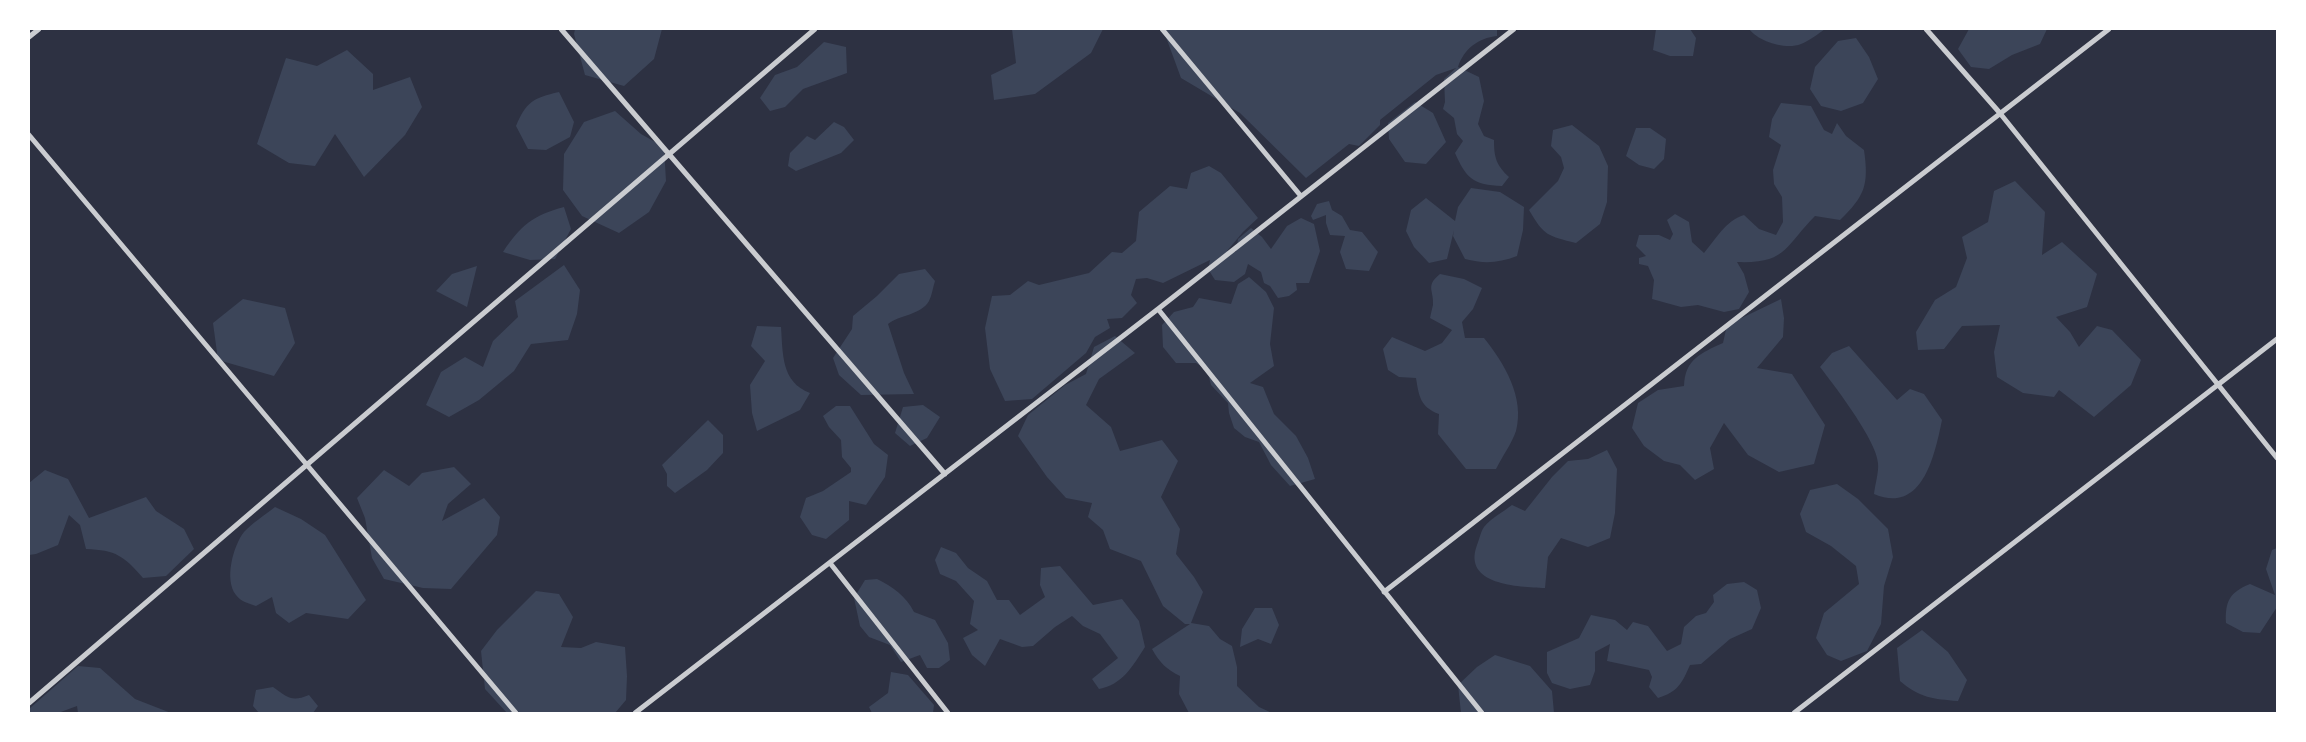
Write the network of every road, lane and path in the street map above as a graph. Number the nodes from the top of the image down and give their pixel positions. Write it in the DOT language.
graph roads {
  1 [pos="39,29"];
  2 [pos="561,29"];
  3 [pos="815,29"];
  4 [pos="1162,29"];
  5 [pos="1514,29"];
  6 [pos="1926,29"];
  7 [pos="2108,29"];
  8 [pos="29,37"];
  9 [pos="1999,112"];
  10 [pos="29,135"];
  11 [pos="670,154"];
  12 [pos="1300,195"];
  13 [pos="1158,309"];
  14 [pos="2277,339"];
  15 [pos="2219,384"];
  16 [pos="2277,458"];
  17 [pos="306,465"];
  18 [pos="945,474"];
  19 [pos="830,563"];
  20 [pos="1384,592"];
  21 [pos="29,703"];
  22 [pos="516,713"];
  23 [pos="635,713"];
  24 [pos="948,713"];
  25 [pos="1482,713"];
  26 [pos="1794,713"];
  1 -- 8 [label="street"];
  2 -- 11 [label="street"];
  3 -- 11 [label="street"];
  4 -- 12 [label="street"];
  5 -- 12 [label="street"];
  6 -- 9 [label="street"];
  7 -- 9 [label="street"];
  9 -- 15 [label="street"];
  9 -- 20 [label="street"];
  10 -- 17 [label="street"];
  11 -- 17 [label="street"];
  11 -- 18 [label="street"];
  12 -- 13 [label="street"];
  13 -- 18 [label="street"];
  13 -- 20 [label="street"];
  14 -- 15 [label="street"];
  15 -- 16 [label="street"];
  15 -- 26 [label="street"];
  17 -- 21 [label="street"];
  17 -- 22 [label="street"];
  18 -- 19 [label="street"];
  19 -- 23 [label="street"];
  19 -- 24 [label="street"];
  20 -- 25 [label="street"];
}
